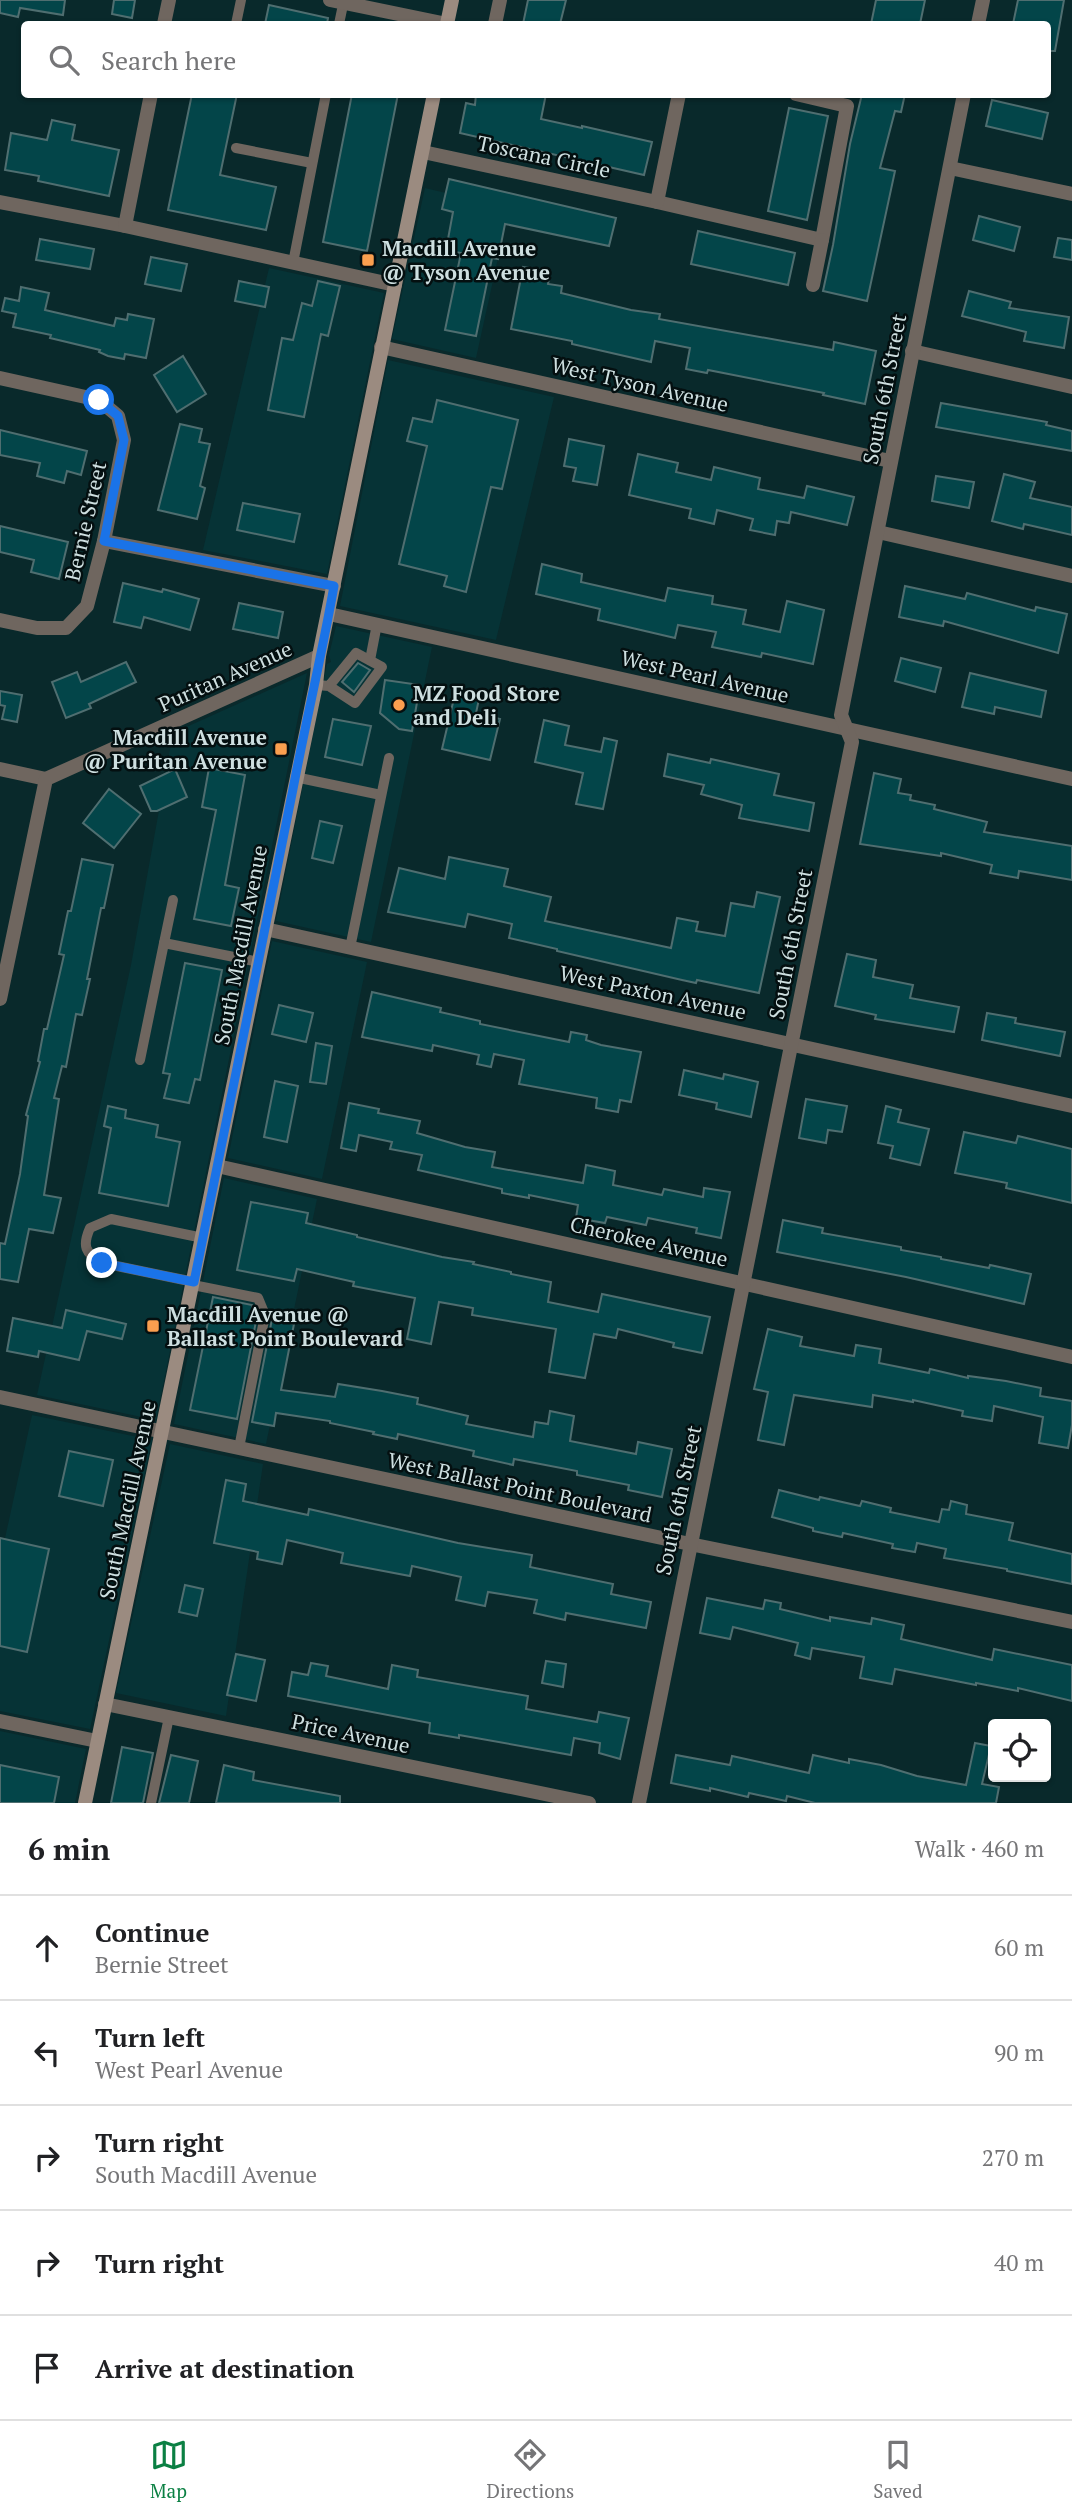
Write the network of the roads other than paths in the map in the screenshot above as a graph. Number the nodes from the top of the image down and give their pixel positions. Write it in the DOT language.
graph roads {
  1 [pos="169,0"];
  2 [pos="241,0"];
  3 [pos="452,0"];
  4 [pos="500,0"];
  5 [pos="983,0"];
  6 [pos="339,1"];
  7 [pos="165,21"];
  8 [pos="237,21"];
  9 [pos="339,21"];
  10 [pos="433,21"];
  11 [pos="448,21"];
  12 [pos="496,21"];
  13 [pos="979,21"];
  14 [pos="150,98"];
  15 [pos="325,98"];
  16 [pos="433,98"];
  17 [pos="678,98"];
  18 [pos="963,98"];
  19 [pos="848,100"];
  20 [pos="236,148"];
  21 [pos="423,152"];
  22 [pos="312,163"];
  23 [pos="950,168"];
  24 [pos="1072,194"];
  25 [pos="0,202"];
  26 [pos="657,202"];
  27 [pos="125,226"];
  28 [pos="822,240"];
  29 [pos="293,263"];
  30 [pos="395,285"];
  31 [pos="813,285"];
  32 [pos="381,347"];
  33 [pos="912,351"];
  34 [pos="0,378"];
  35 [pos="1072,387"];
  36 [pos="890,461"];
  37 [pos="878,532"];
  38 [pos="104,541"];
  39 [pos="1072,576"];
  40 [pos="334,586"];
  41 [pos="329,614"];
  42 [pos="0,620"];
  43 [pos="377,625"];
  44 [pos="319,656"];
  45 [pos="370,660"];
  46 [pos="323,686"];
  47 [pos="847,729"];
  48 [pos="389,758"];
  49 [pos="0,769"];
  50 [pos="295,777"];
  51 [pos="46,779"];
  52 [pos="1072,779"];
  53 [pos="382,795"];
  54 [pos="173,900"];
  55 [pos="265,929"];
  56 [pos="164,943"];
  57 [pos="350,947"];
  58 [pos="259,962"];
  59 [pos="0,999"];
  60 [pos="792,1044"];
  61 [pos="140,1060"];
  62 [pos="1072,1107"];
  63 [pos="217,1166"];
  64 [pos="203,1238"];
  65 [pos="193,1283"];
  66 [pos="745,1284"];
  67 [pos="1072,1357"];
  68 [pos="0,1398"];
  69 [pos="163,1432"];
  70 [pos="239,1448"];
  71 [pos="690,1544"];
  72 [pos="1072,1622"];
  73 [pos="105,1704"];
  74 [pos="170,1717"];
  75 [pos="0,1721"];
  76 [pos="97,1741"];
  77 [pos="85,1803"];
  78 [pos="151,1803"];
  79 [pos="589,1803"];
  80 [pos="639,1803"];
  1 -- 7 [label="street"];
  2 -- 8 [label="lane"];
  3 -- 11 [label="street"];
  4 -- 12 [label="street"];
  5 -- 13 [label="street"];
  6 -- 9 [label="lane"];
  6 -- 10 [label="street"];
  14 -- 27 [label="street"];
  15 -- 22 [label="lane"];
  16 -- 21 [label="street, South Macdill Avenue"];
  17 -- 26 [label="street"];
  18 -- 23 [label="street, South 6th Street"];
  19 -- 28 [label="street"];
  20 -- 22 [label="lane"];
  21 -- 26 [label="street, Toscana Circle"];
  21 -- 30 [label="street, South Macdill Avenue"];
  22 -- 29 [label="lane"];
  23 -- 24 [label="street"];
  23 -- 33 [label="street, South 6th Street"];
  25 -- 27 [label="street"];
  26 -- 28 [label="street, Toscana Circle"];
  27 -- 29 [label="street"];
  28 -- 31 [label="street"];
  29 -- 30 [label="street"];
  30 -- 32 [label="street, South Macdill Avenue"];
  32 -- 36 [label="street, West Tyson Avenue"];
  32 -- 40 [label="street, South Macdill Avenue"];
  33 -- 35 [label="street"];
  33 -- 36 [label="street, South 6th Street"];
  34 -- 38 [label="street, Bernie Street"];
  36 -- 37 [label="street, South 6th Street"];
  37 -- 39 [label="street"];
  37 -- 47 [label="street, South 6th Street"];
  38 -- 40 [label="street"];
  38 -- 42 [label="street, Bernie Street"];
  40 -- 41 [label="street, South Macdill Avenue"];
  41 -- 43 [label="street, West Pearl Avenue"];
  41 -- 44 [label="street, South Macdill Avenue"];
  43 -- 45 [label="lane"];
  43 -- 47 [label="street, West Pearl Avenue"];
  44 -- 46 [label="street, South Macdill Avenue"];
  44 -- 51 [label="street, Puritan Avenue"];
  45 -- 46 [label="lane"];
  45 -- 46 [label="lane"];
  46 -- 50 [label="street, South Macdill Avenue"];
  47 -- 52 [label="street, West Pearl Avenue"];
  47 -- 60 [label="street, South 6th Street"];
  48 -- 53 [label="lane"];
  49 -- 51 [label="street"];
  50 -- 53 [label="lane"];
  50 -- 55 [label="street, South Macdill Avenue"];
  51 -- 59 [label="street"];
  53 -- 57 [label="lane"];
  54 -- 56 [label="lane"];
  55 -- 57 [label="street, West Paxton Avenue"];
  55 -- 58 [label="street, South Macdill Avenue"];
  56 -- 58 [label="lane"];
  56 -- 61 [label="lane"];
  57 -- 60 [label="street, West Paxton Avenue"];
  58 -- 63 [label="street, South Macdill Avenue"];
  60 -- 62 [label="street, West Paxton Avenue"];
  60 -- 66 [label="street, South 6th Street"];
  63 -- 64 [label="street, South Macdill Avenue"];
  63 -- 66 [label="street, Cherokee Avenue"];
  64 -- 65 [label="street, South Macdill Avenue"];
  64 -- 65 [label="lane"];
  65 -- 69 [label="street, South Macdill Avenue"];
  65 -- 70 [label="lane"];
  66 -- 67 [label="street, Cherokee Avenue"];
  66 -- 71 [label="street, South 6th Street"];
  68 -- 69 [label="street, West Ballast Point Boulevard"];
  69 -- 70 [label="street, West Ballast Point Boulevard"];
  69 -- 73 [label="street, South Macdill Avenue"];
  70 -- 71 [label="street, West Ballast Point Boulevard"];
  71 -- 72 [label="street, West Ballast Point Boulevard"];
  71 -- 80 [label="street, South 6th Street"];
  73 -- 74 [label="street, Price Avenue"];
  73 -- 76 [label="street, South Macdill Avenue"];
  74 -- 78 [label="lane"];
  74 -- 79 [label="street, Price Avenue"];
  75 -- 76 [label="street"];
  76 -- 77 [label="street, South Macdill Avenue"];
}
